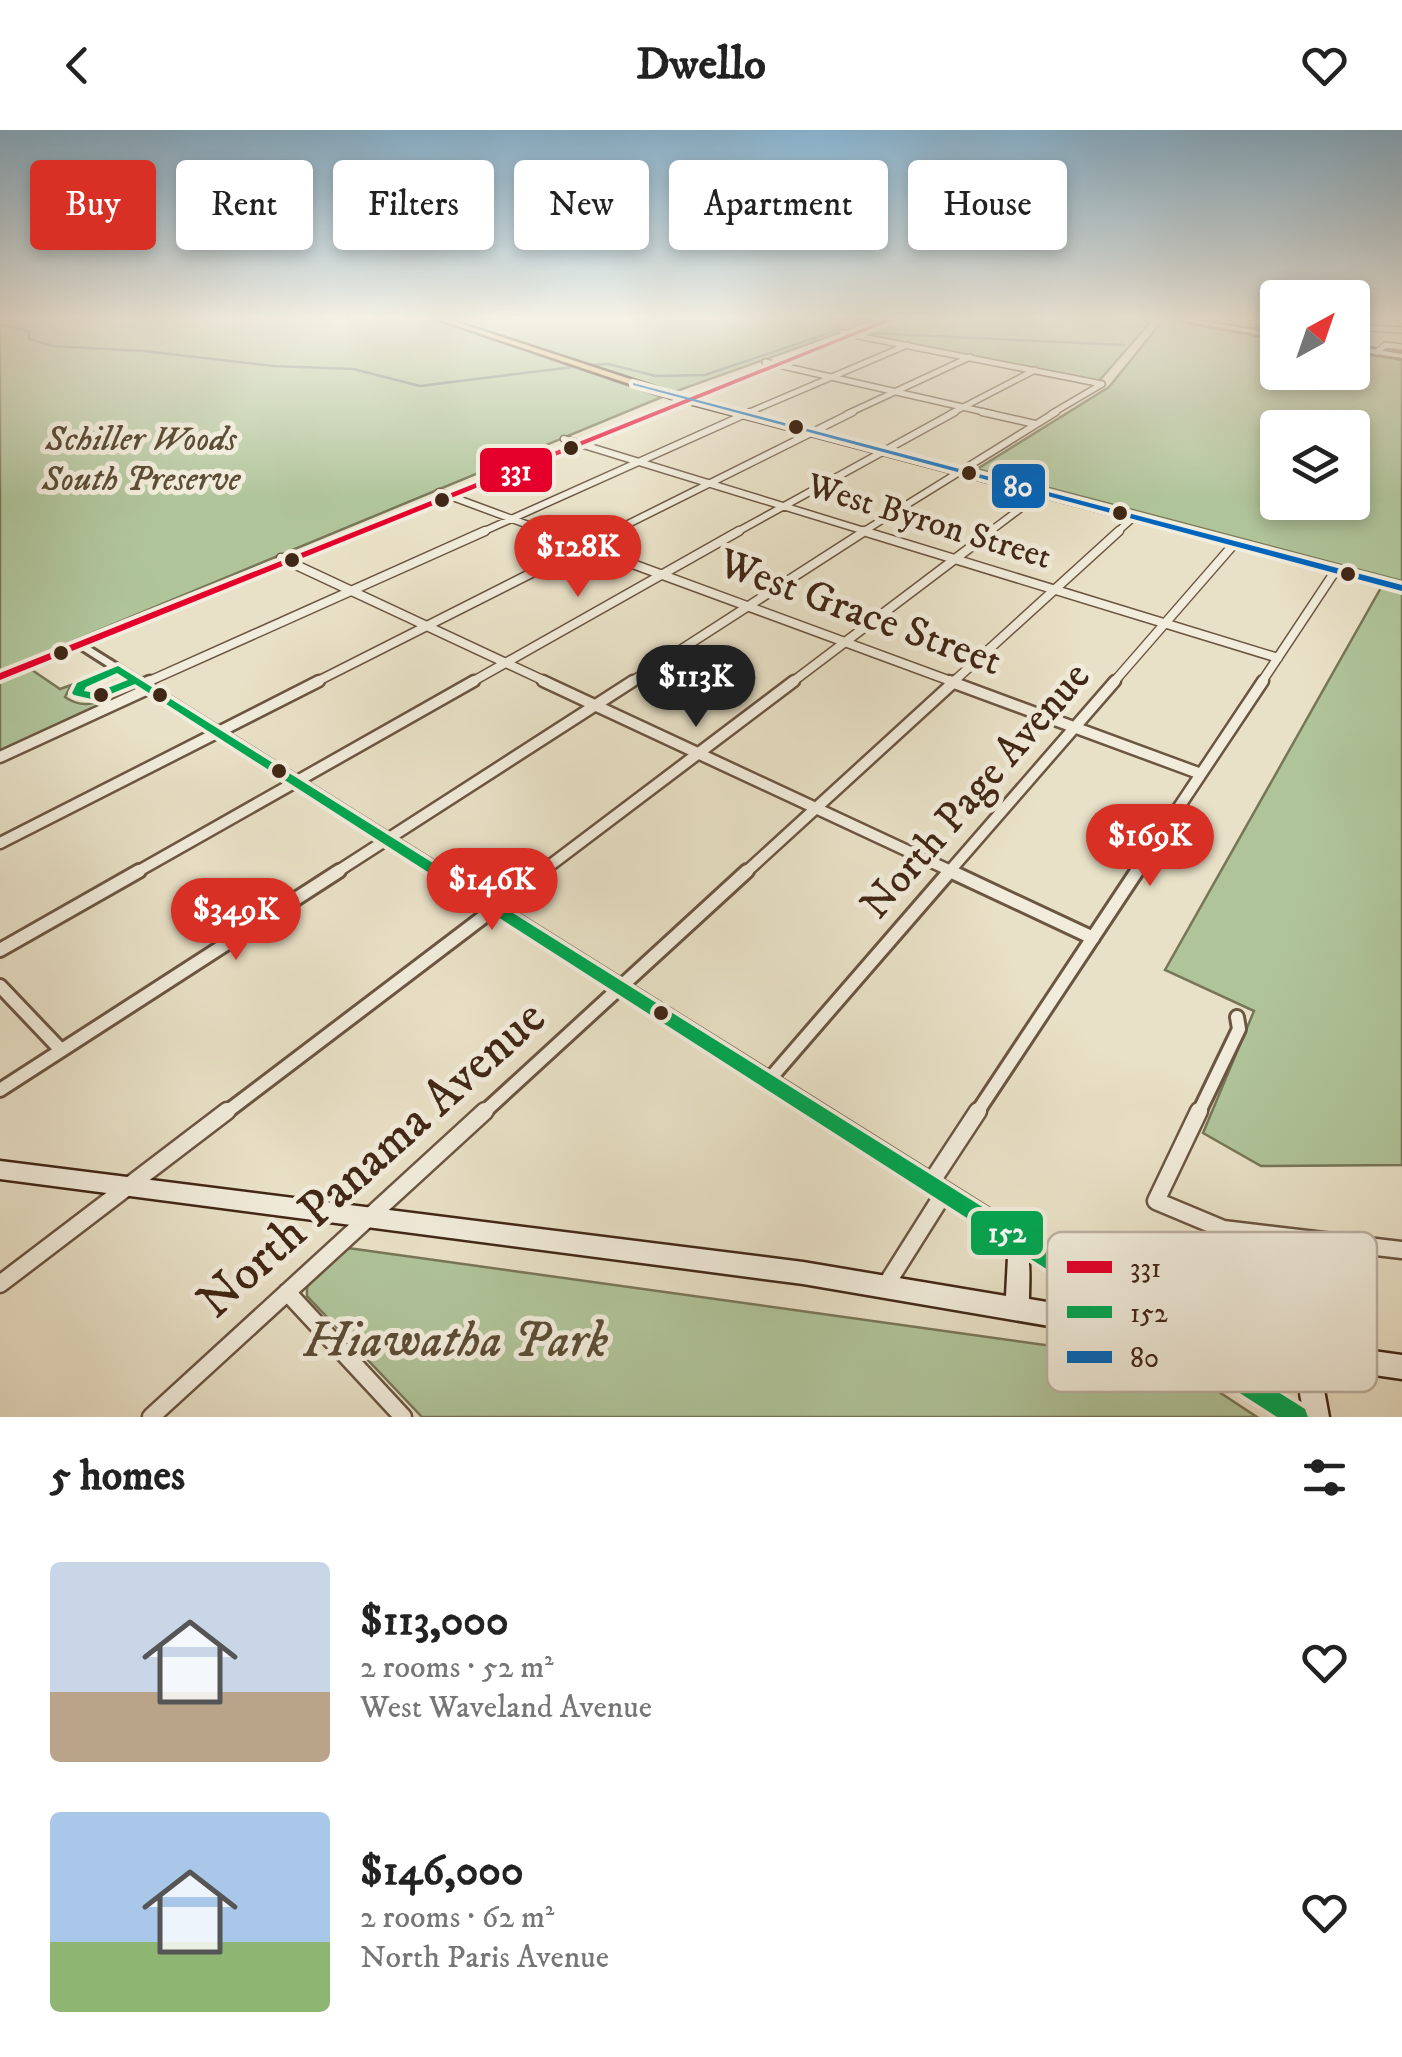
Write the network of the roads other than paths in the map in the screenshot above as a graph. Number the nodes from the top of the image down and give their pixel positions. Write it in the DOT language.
graph roads {
  1 [pos="622,379"];
  2 [pos="725,379"];
  3 [pos="733,379"];
  4 [pos="827,379"];
  5 [pos="841,379"];
  6 [pos="923,379"];
  7 [pos="1017,379"];
  8 [pos="1078,379"];
  9 [pos="895,392"];
  10 [pos="680,398"];
  11 [pos="963,407"];
  12 [pos="742,415"];
  13 [pos="1036,424"];
  14 [pos="809,432"];
  15 [pos="564,438"];
  16 [pos="577,443"];
  17 [pos="879,451"];
  18 [pos="639,462"];
  19 [pos="957,471"];
  20 [pos="708,483"];
  21 [pos="1042,493"];
  22 [pos="445,494"];
  23 [pos="782,506"];
  24 [pos="1134,518"];
  25 [pos="512,519"];
  26 [pos="865,531"];
  27 [pos="1234,544"];
  28 [pos="583,545"];
  29 [pos="955,558"];
  30 [pos="285,560"];
  31 [pos="1336,570"];
  32 [pos="662,574"];
  33 [pos="1402,588"];
  34 [pos="1055,589"];
  35 [pos="351,591"];
  36 [pos="749,606"];
  37 [pos="1165,623"];
  38 [pos="424,625"];
  39 [pos="845,642"];
  40 [pos="80,644"];
  41 [pos="1278,658"];
  42 [pos="505,663"];
  43 [pos="0,676"];
  44 [pos="954,682"];
  45 [pos="146,686"];
  46 [pos="596,705"];
  47 [pos="1075,727"];
  48 [pos="217,731"];
  49 [pos="698,754"];
  50 [pos="0,757"];
  51 [pos="1201,774"];
  52 [pos="296,782"];
  53 [pos="816,808"];
  54 [pos="388,840"];
  55 [pos="0,842"];
  56 [pos="950,871"];
  57 [pos="495,908"];
  58 [pos="1093,938"];
  59 [pos="0,950"];
  60 [pos="0,986"];
  61 [pos="620,988"];
  62 [pos="1237,1016"];
  63 [pos="61,1050"];
  64 [pos="768,1082"];
  65 [pos="0,1090"];
  66 [pos="0,1170"];
  67 [pos="128,1187"];
  68 [pos="938,1189"];
  69 [pos="369,1218"];
  70 [pos="1003,1230"];
  71 [pos="1240,1232"];
  72 [pos="1377,1247"];
  73 [pos="1402,1250"];
  74 [pos="1047,1257"];
  75 [pos="0,1284"];
  76 [pos="886,1285"];
  77 [pos="287,1292"];
  78 [pos="1017,1308"];
  79 [pos="1047,1313"];
  80 [pos="1377,1364"];
  81 [pos="1402,1367"];
  82 [pos="1259,1392"];
  83 [pos="1312,1392"];
  84 [pos="151,1417"];
  85 [pos="403,1417"];
  86 [pos="1297,1417"];
  87 [pos="1316,1417"];
  1 -- 10 [label="main road"];
  2 -- 10 [label="main road"];
  3 -- 10 [label="main road"];
  4 -- 12 [label="street"];
  5 -- 9 [label="street"];
  6 -- 9 [label="street"];
  7 -- 11 [label="street"];
  8 -- 13 [label="street"];
  9 -- 11 [label="street"];
  9 -- 14 [label="street"];
  10 -- 12 [label="main road"];
  10 -- 15 [label="main road"];
  10 -- 16 [label="main road"];
  11 -- 13 [label="street"];
  11 -- 17 [label="street"];
  12 -- 14 [label="main road"];
  12 -- 18 [label="street"];
  13 -- 19 [label="street"];
  14 -- 17 [label="main road"];
  14 -- 20 [label="street"];
  15 -- 16 [label="street, West Byron Street"];
  15 -- 22 [label="main road"];
  16 -- 18 [label="street, West Byron Street"];
  16 -- 22 [label="main road"];
  17 -- 19 [label="main road"];
  17 -- 23 [label="street"];
  18 -- 20 [label="street, West Byron Street"];
  18 -- 25 [label="street"];
  19 -- 21 [label="main road"];
  19 -- 26 [label="street"];
  20 -- 23 [label="street, West Byron Street"];
  20 -- 28 [label="street"];
  21 -- 24 [label="main road"];
  21 -- 29 [label="street"];
  22 -- 25 [label="street, West Grace Street"];
  22 -- 30 [label="main road"];
  23 -- 26 [label="street, West Byron Street"];
  23 -- 32 [label="street"];
  24 -- 27 [label="main road"];
  24 -- 34 [label="street, North Panama Avenue"];
  25 -- 28 [label="street, West Grace Street"];
  25 -- 35 [label="street"];
  26 -- 29 [label="street, West Byron Street"];
  26 -- 36 [label="street"];
  27 -- 31 [label="main road"];
  27 -- 37 [label="street, North Page Avenue"];
  28 -- 32 [label="street, West Grace Street"];
  28 -- 38 [label="street"];
  29 -- 34 [label="street, West Byron Street"];
  29 -- 39 [label="street"];
  30 -- 35 [label="street"];
  30 -- 40 [label="main road"];
  31 -- 33 [label="main road"];
  31 -- 41 [label="street"];
  32 -- 36 [label="street, West Grace Street"];
  32 -- 42 [label="street"];
  34 -- 37 [label="street, West Byron Street"];
  34 -- 44 [label="street, North Panama Avenue"];
  35 -- 38 [label="street"];
  35 -- 45 [label="street"];
  36 -- 39 [label="street, West Grace Street"];
  36 -- 46 [label="street"];
  37 -- 41 [label="street, West Byron Street"];
  37 -- 47 [label="street, North Page Avenue"];
  38 -- 42 [label="street"];
  38 -- 48 [label="street"];
  39 -- 44 [label="street, West Grace Street"];
  39 -- 49 [label="street"];
  40 -- 43 [label="main road"];
  40 -- 45 [label="street"];
  41 -- 51 [label="street"];
  42 -- 46 [label="street"];
  42 -- 52 [label="street"];
  44 -- 47 [label="street, West Grace Street"];
  44 -- 53 [label="street, North Panama Avenue"];
  45 -- 48 [label="street"];
  45 -- 50 [label="street"];
  46 -- 49 [label="street"];
  46 -- 54 [label="street"];
  47 -- 51 [label="street, West Grace Street"];
  47 -- 56 [label="street, North Page Avenue"];
  48 -- 52 [label="street"];
  48 -- 55 [label="street"];
  49 -- 53 [label="street"];
  49 -- 57 [label="street"];
  51 -- 58 [label="street"];
  52 -- 54 [label="street"];
  52 -- 59 [label="street"];
  53 -- 56 [label="street"];
  53 -- 61 [label="street, North Panama Avenue"];
  54 -- 57 [label="street"];
  54 -- 63 [label="street"];
  56 -- 58 [label="street"];
  56 -- 64 [label="street, North Page Avenue"];
  57 -- 61 [label="street"];
  57 -- 67 [label="street"];
  58 -- 68 [label="street"];
  60 -- 63 [label="street"];
  61 -- 64 [label="street"];
  61 -- 69 [label="street, North Panama Avenue"];
  62 -- 71 [label="street"];
  63 -- 65 [label="street"];
  64 -- 68 [label="street"];
  66 -- 67 [label="main road"];
  67 -- 69 [label="main road"];
  67 -- 75 [label="street"];
  68 -- 70 [label="street"];
  68 -- 76 [label="street"];
  69 -- 76 [label="main road"];
  69 -- 77 [label="street, North Panama Avenue"];
  70 -- 74 [label="street"];
  70 -- 78 [label="main road"];
  72 -- 73 [label="street"];
  76 -- 78 [label="main road"];
  77 -- 84 [label="street, North Panama Avenue"];
  77 -- 85 [label="street"];
  78 -- 79 [label="main road"];
  80 -- 81 [label="main road"];
  82 -- 86 [label="street"];
  83 -- 87 [label="main road"];
}
